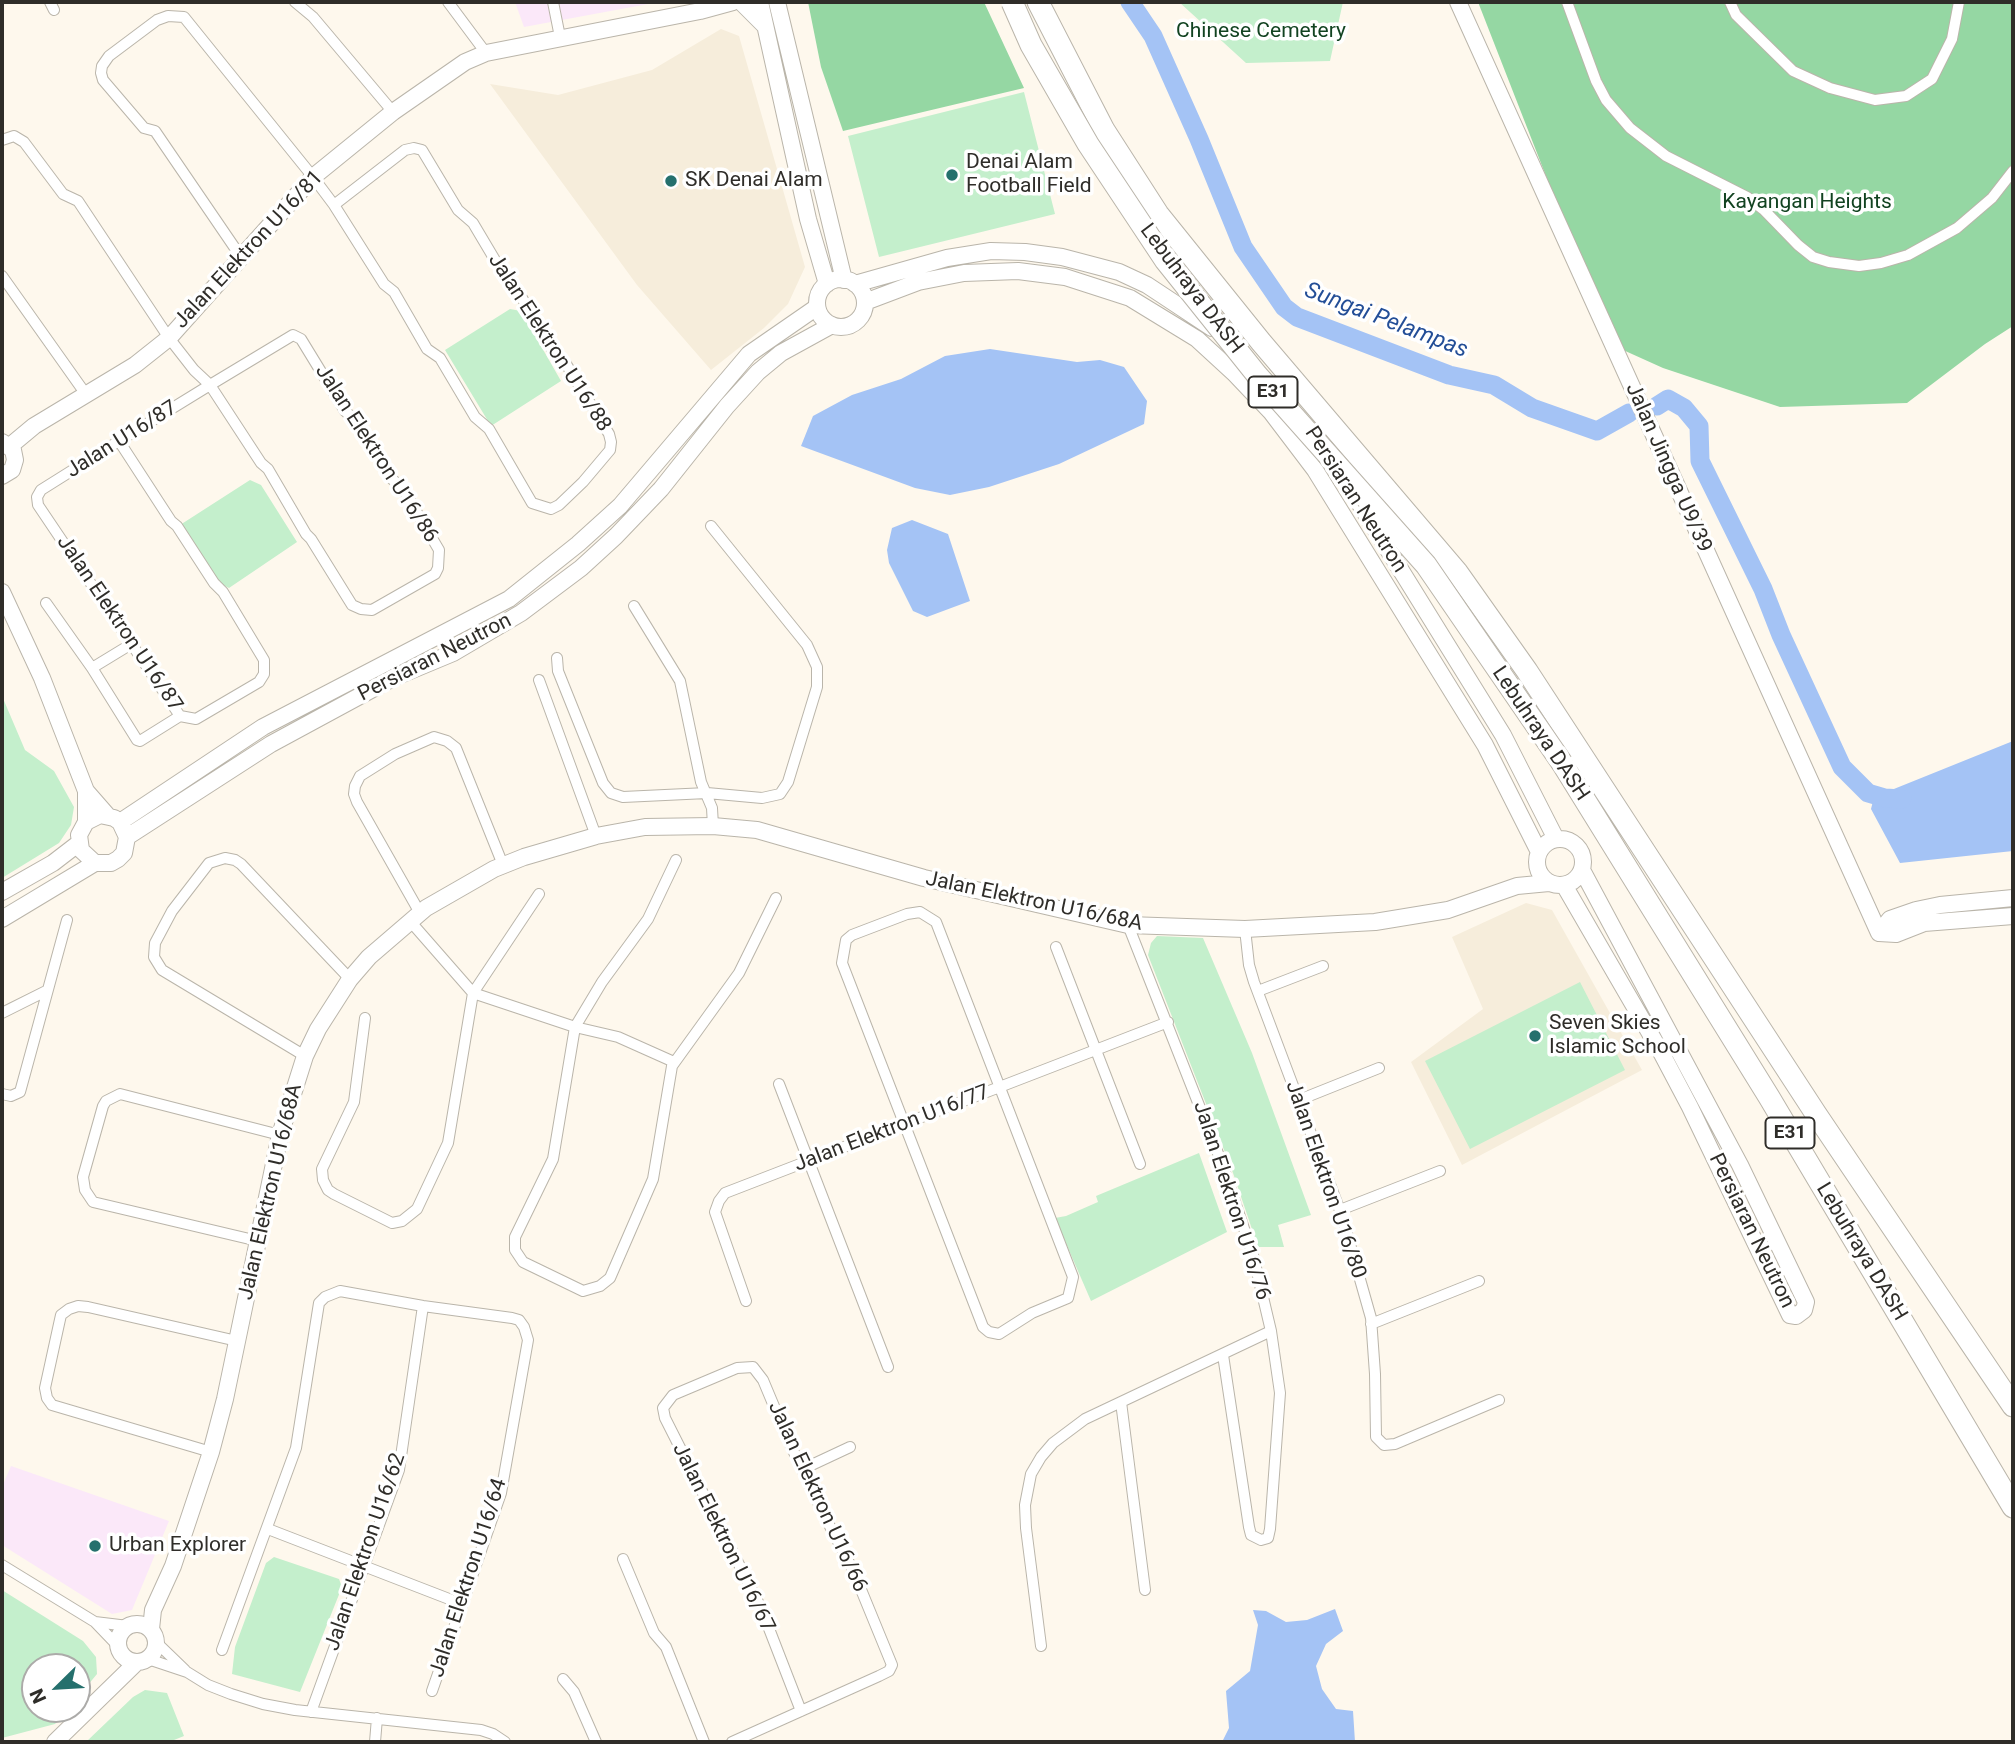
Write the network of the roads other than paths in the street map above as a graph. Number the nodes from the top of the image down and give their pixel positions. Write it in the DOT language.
graph roads {
  1 [pos="295,2"];
  2 [pos="448,2"];
  3 [pos="733,2"];
  4 [pos="741,2"];
  5 [pos="760,2"];
  6 [pos="776,2"];
  7 [pos="1012,2"];
  8 [pos="1038,2"];
  9 [pos="1458,2"];
  10 [pos="1567,2"];
  11 [pos="1730,2"];
  12 [pos="1947,2"];
  13 [pos="556,5"];
  14 [pos="1958,5"];
  15 [pos="765,26"];
  16 [pos="559,37"];
  17 [pos="486,52"];
  18 [pos="393,112"];
  19 [pos="2,140"];
  20 [pos="2013,171"];
  21 [pos="313,177"];
  22 [pos="334,205"];
  23 [pos="241,257"];
  24 [pos="2,276"];
  25 [pos="850,282"];
  26 [pos="827,284"];
  27 [pos="865,302"];
  28 [pos="817,307"];
  29 [pos="832,326"];
  30 [pos="169,338"];
  31 [pos="210,385"];
  32 [pos="85,393"];
  33 [pos="119,440"];
  34 [pos="6,444"];
  35 [pos="2,477"];
  36 [pos="37,497"];
  37 [pos="711,526"];
  38 [pos="2,592"];
  39 [pos="46,603"];
  40 [pos="634,606"];
  41 [pos="132,643"];
  42 [pos="557,658"];
  43 [pos="92,668"];
  44 [pos="539,680"];
  45 [pos="180,716"];
  46 [pos="86,790"];
  47 [pos="707,793"];
  48 [pos="114,819"];
  49 [pos="86,822"];
  50 [pos="713,826"];
  51 [pos="596,836"];
  52 [pos="127,837"];
  53 [pos="1556,839"];
  54 [pos="79,844"];
  55 [pos="1538,857"];
  56 [pos="676,860"];
  57 [pos="95,863"];
  58 [pos="503,865"];
  59 [pos="1582,870"];
  60 [pos="1557,884"];
  61 [pos="1517,886"];
  62 [pos="2,892"];
  63 [pos="539,894"];
  64 [pos="776,898"];
  65 [pos="2013,898"];
  66 [pos="2013,916"];
  67 [pos="415,917"];
  68 [pos="2,919"];
  69 [pos="67,920"];
  70 [pos="1128,925"];
  71 [pos="1245,929"];
  72 [pos="1879,933"];
  73 [pos="1056,947"];
  74 [pos="1323,966"];
  75 [pos="350,979"];
  76 [pos="46,991"];
  77 [pos="1258,991"];
  78 [pos="473,993"];
  79 [pos="2,1013"];
  80 [pos="365,1018"];
  81 [pos="1168,1022"];
  82 [pos="575,1027"];
  83 [pos="1096,1050"];
  84 [pos="305,1056"];
  85 [pos="674,1062"];
  86 [pos="1379,1068"];
  87 [pos="779,1084"];
  88 [pos="1000,1087"];
  89 [pos="2,1094"];
  90 [pos="1299,1100"];
  91 [pos="904,1124"];
  92 [pos="280,1135"];
  93 [pos="808,1161"];
  94 [pos="1140,1164"];
  95 [pos="1440,1171"];
  96 [pos="1340,1210"];
  97 [pos="258,1241"];
  98 [pos="1479,1281"];
  99 [pos="746,1301"];
  100 [pos="423,1306"];
  101 [pos="1371,1324"];
  102 [pos="1271,1331"];
  103 [pos="237,1341"];
  104 [pos="1223,1355"];
  105 [pos="888,1367"];
  106 [pos="701,1384"];
  107 [pos="1499,1400"];
  108 [pos="1121,1402"];
  109 [pos="2013,1406"];
  110 [pos="850,1447"];
  111 [pos="211,1452"];
  112 [pos="803,1469"];
  113 [pos="2013,1507"];
  114 [pos="268,1529"];
  115 [pos="623,1559"];
  116 [pos="2,1565"];
  117 [pos="364,1566"];
  118 [pos="1145,1590"];
  119 [pos="462,1604"];
  120 [pos="152,1610"];
  121 [pos="95,1622"];
  122 [pos="130,1625"];
  123 [pos="154,1635"];
  124 [pos="1041,1646"];
  125 [pos="119,1649"];
  126 [pos="222,1650"];
  127 [pos="142,1661"];
  128 [pos="187,1672"];
  129 [pos="563,1679"];
  130 [pos="108,1687"];
  131 [pos="432,1691"];
  132 [pos="312,1712"];
  133 [pos="801,1712"];
  134 [pos="377,1718"];
  135 [pos="55,1742"];
  136 [pos="375,1742"];
  137 [pos="505,1742"];
  138 [pos="596,1742"];
  139 [pos="704,1742"];
  140 [pos="733,1742"];
  1 -- 18 [label="street"];
  2 -- 17 [label="street"];
  3 -- 16 [label="street, Jalan Elektron U16/81"];
  4 -- 15 [label="street"];
  5 -- 15 [label="street"];
  6 -- 25 [label="street"];
  7 -- 113 [label="highway, Lebuhraya DASH / E31, bridge"];
  8 -- 109 [label="highway, Lebuhraya DASH / E31"];
  9 -- 72 [label="street, Jalan Jingga U9/39"];
  10 -- 20 [label="street"];
  11 -- 14 [label="street"];
  12 -- 14 [label="street"];
  13 -- 16 [label="street"];
  15 -- 26 [label="street"];
  16 -- 17 [label="street, Jalan Elektron U16/81"];
  17 -- 18 [label="street, Jalan Elektron U16/81"];
  18 -- 21 [label="street, Jalan Elektron U16/81"];
  19 -- 30 [label="street, Jalan Elektron U16/86"];
  21 -- 22 [label="street"];
  21 -- 23 [label="street, Jalan Elektron U16/81"];
  21 -- 23 [label="street"];
  22 -- 22 [label="street, Jalan Elektron U16/88"];
  23 -- 30 [label="street, Jalan Elektron U16/81"];
  24 -- 32 [label="street"];
  25 -- 26 [label="street"];
  25 -- 27 [label="street"];
  25 -- 53 [label="street, Persiaran Neutron"];
  26 -- 28 [label="street"];
  27 -- 29 [label="street"];
  27 -- 55 [label="street, Persiaran Neutron"];
  28 -- 29 [label="street"];
  28 -- 48 [label="street, Persiaran Neutron"];
  29 -- 52 [label="street, Persiaran Neutron"];
  30 -- 31 [label="street, Jalan Elektron U16/86"];
  30 -- 32 [label="street, Jalan Elektron U16/81"];
  31 -- 31 [label="street, Jalan Elektron U16/86"];
  31 -- 33 [label="street, Jalan U16/87"];
  32 -- 34 [label="street, Jalan Elektron U16/81"];
  33 -- 36 [label="street, Jalan U16/87"];
  33 -- 45 [label="street, Jalan Elektron U16/87"];
  34 -- 35 [label="street"];
  36 -- 41 [label="street, Jalan Elektron U16/87"];
  37 -- 47 [label="street"];
  38 -- 46 [label="street"];
  39 -- 43 [label="street"];
  40 -- 47 [label="street"];
  41 -- 43 [label="street"];
  41 -- 45 [label="street, Jalan Elektron U16/87"];
  42 -- 47 [label="street"];
  43 -- 45 [label="street"];
  44 -- 51 [label="street"];
  46 -- 48 [label="street"];
  46 -- 49 [label="street"];
  47 -- 50 [label="street"];
  48 -- 49 [label="street"];
  48 -- 52 [label="street"];
  49 -- 54 [label="street"];
  50 -- 51 [label="street, Jalan Elektron U16/68A"];
  50 -- 70 [label="street, Jalan Elektron U16/68A"];
  51 -- 58 [label="street, Jalan Elektron U16/68A"];
  52 -- 57 [label="street"];
  53 -- 55 [label="street"];
  53 -- 59 [label="street"];
  54 -- 57 [label="street"];
  54 -- 62 [label="street"];
  55 -- 60 [label="street"];
  55 -- 61 [label="street"];
  56 -- 82 [label="street"];
  57 -- 68 [label="street"];
  58 -- 67 [label="street, Jalan Elektron U16/68A"];
  58 -- 67 [label="street"];
  59 -- 60 [label="street"];
  59 -- 60 [label="street, Persiaran Neutron"];
  60 -- 61 [label="street, Jalan Elektron U16/68A"];
  61 -- 71 [label="street, Jalan Elektron U16/68A"];
  63 -- 78 [label="street"];
  64 -- 85 [label="street"];
  65 -- 72 [label="street"];
  66 -- 72 [label="street"];
  67 -- 75 [label="street, Jalan Elektron U16/68A"];
  67 -- 78 [label="street"];
  69 -- 76 [label="street"];
  70 -- 71 [label="street, Jalan Elektron U16/68A"];
  70 -- 81 [label="street, Jalan Elektron U16/76"];
  71 -- 77 [label="street, Jalan Elektron U16/80"];
  73 -- 83 [label="street"];
  74 -- 77 [label="street"];
  75 -- 84 [label="street, Jalan Elektron U16/68A"];
  75 -- 84 [label="street"];
  76 -- 79 [label="street"];
  76 -- 89 [label="street"];
  77 -- 90 [label="street, Jalan Elektron U16/80"];
  78 -- 80 [label="street"];
  78 -- 82 [label="street"];
  81 -- 83 [label="street, Jalan Elektron U16/77"];
  81 -- 102 [label="street, Jalan Elektron U16/76"];
  82 -- 85 [label="street"];
  82 -- 85 [label="street"];
  83 -- 88 [label="street, Jalan Elektron U16/77"];
  83 -- 94 [label="street"];
  84 -- 92 [label="street, Jalan Elektron U16/68A"];
  86 -- 90 [label="street"];
  87 -- 93 [label="street"];
  88 -- 91 [label="street, Jalan Elektron U16/77"];
  88 -- 91 [label="street"];
  88 -- 91 [label="street"];
  90 -- 96 [label="street, Jalan Elektron U16/80"];
  91 -- 93 [label="street, Jalan Elektron U16/77"];
  92 -- 97 [label="street, Jalan Elektron U16/68A"];
  92 -- 97 [label="street"];
  93 -- 99 [label="street, Jalan Elektron U16/77"];
  93 -- 105 [label="street"];
  95 -- 96 [label="street"];
  96 -- 101 [label="street, Jalan Elektron U16/80"];
  97 -- 103 [label="street, Jalan Elektron U16/68A"];
  98 -- 101 [label="street"];
  100 -- 114 [label="street"];
  100 -- 117 [label="street, Jalan Elektron U16/62"];
  100 -- 119 [label="street, Jalan Elektron U16/64"];
  101 -- 107 [label="street, Jalan Elektron U16/80"];
  102 -- 104 [label="street"];
  102 -- 104 [label="street, Jalan Elektron U16/76"];
  103 -- 111 [label="street, Jalan Elektron U16/68A"];
  103 -- 111 [label="street"];
  104 -- 108 [label="street"];
  106 -- 112 [label="street, Jalan Elektron U16/66"];
  106 -- 133 [label="street, Jalan Elektron U16/67"];
  108 -- 118 [label="street"];
  108 -- 124 [label="street"];
  110 -- 112 [label="street"];
  111 -- 120 [label="street, Jalan Elektron U16/68A"];
  112 -- 133 [label="street, Jalan Elektron U16/66"];
  114 -- 117 [label="street"];
  114 -- 126 [label="street"];
  115 -- 139 [label="street"];
  116 -- 121 [label="street"];
  117 -- 119 [label="street"];
  117 -- 132 [label="street, Jalan Elektron U16/62"];
  119 -- 131 [label="street, Jalan Elektron U16/64"];
  120 -- 122 [label="street, Jalan Elektron U16/68A"];
  120 -- 123 [label="street, Jalan Elektron U16/68A"];
  121 -- 122 [label="street"];
  121 -- 125 [label="street"];
  122 -- 123 [label="street"];
  122 -- 125 [label="street"];
  123 -- 127 [label="street"];
  123 -- 128 [label="street"];
  125 -- 127 [label="street"];
  125 -- 130 [label="street"];
  127 -- 128 [label="street"];
  127 -- 130 [label="street"];
  128 -- 132 [label="street"];
  129 -- 138 [label="street"];
  130 -- 135 [label="street"];
  132 -- 134 [label="street"];
  133 -- 140 [label="street"];
  134 -- 136 [label="street"];
  134 -- 137 [label="street"];
}
